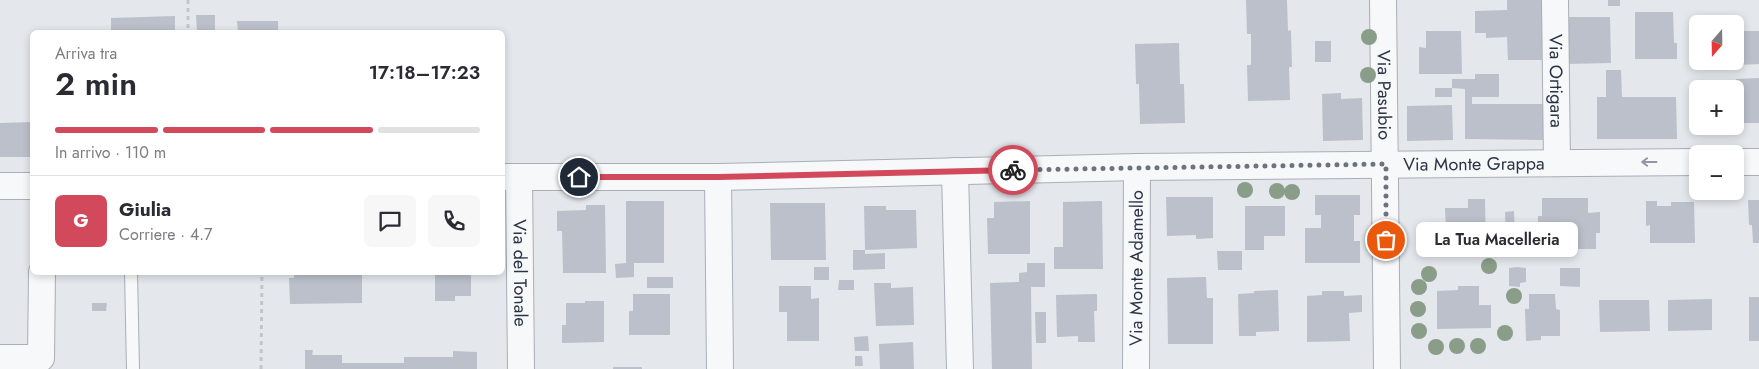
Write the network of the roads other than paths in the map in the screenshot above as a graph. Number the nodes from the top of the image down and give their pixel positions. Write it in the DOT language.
graph roads {
  1 [pos="1382,0"];
  2 [pos="1555,0"];
  3 [pos="1689,162"];
  4 [pos="1744,162"];
  5 [pos="1759,162"];
  6 [pos="1557,163"];
  7 [pos="1386,164"];
  8 [pos="1137,167"];
  9 [pos="954,171"];
  10 [pos="511,177"];
  11 [pos="718,177"];
  12 [pos="0,186"];
  13 [pos="30,186"];
  14 [pos="42,275"];
  15 [pos="131,275"];
  16 [pos="0,358"];
  17 [pos="133,369"];
  18 [pos="521,369"];
  19 [pos="720,369"];
  20 [pos="960,369"];
  21 [pos="1136,369"];
  22 [pos="1388,369"];
  1 -- 7 [label="street, Via Pasubio"];
  2 -- 6 [label="street, Via Ortigara"];
  3 -- 6 [label="street, Via Monte Grappa, one-way"];
  4 -- 5 [label="street"];
  6 -- 7 [label="street, Via Monte Grappa"];
  7 -- 8 [label="street, Via Monte Grappa"];
  7 -- 22 [label="street, Via Pasubio"];
  8 -- 9 [label="street, Via Monte Grappa"];
  8 -- 21 [label="street, Via Monte Adamello"];
  9 -- 11 [label="street, Via Monte Grappa"];
  9 -- 20 [label="street"];
  10 -- 11 [label="street, Via Monte Grappa"];
  10 -- 18 [label="street, Via del Tonale"];
  11 -- 19 [label="street"];
  12 -- 13 [label="street"];
  14 -- 16 [label="street"];
  15 -- 17 [label="lane"];
}
